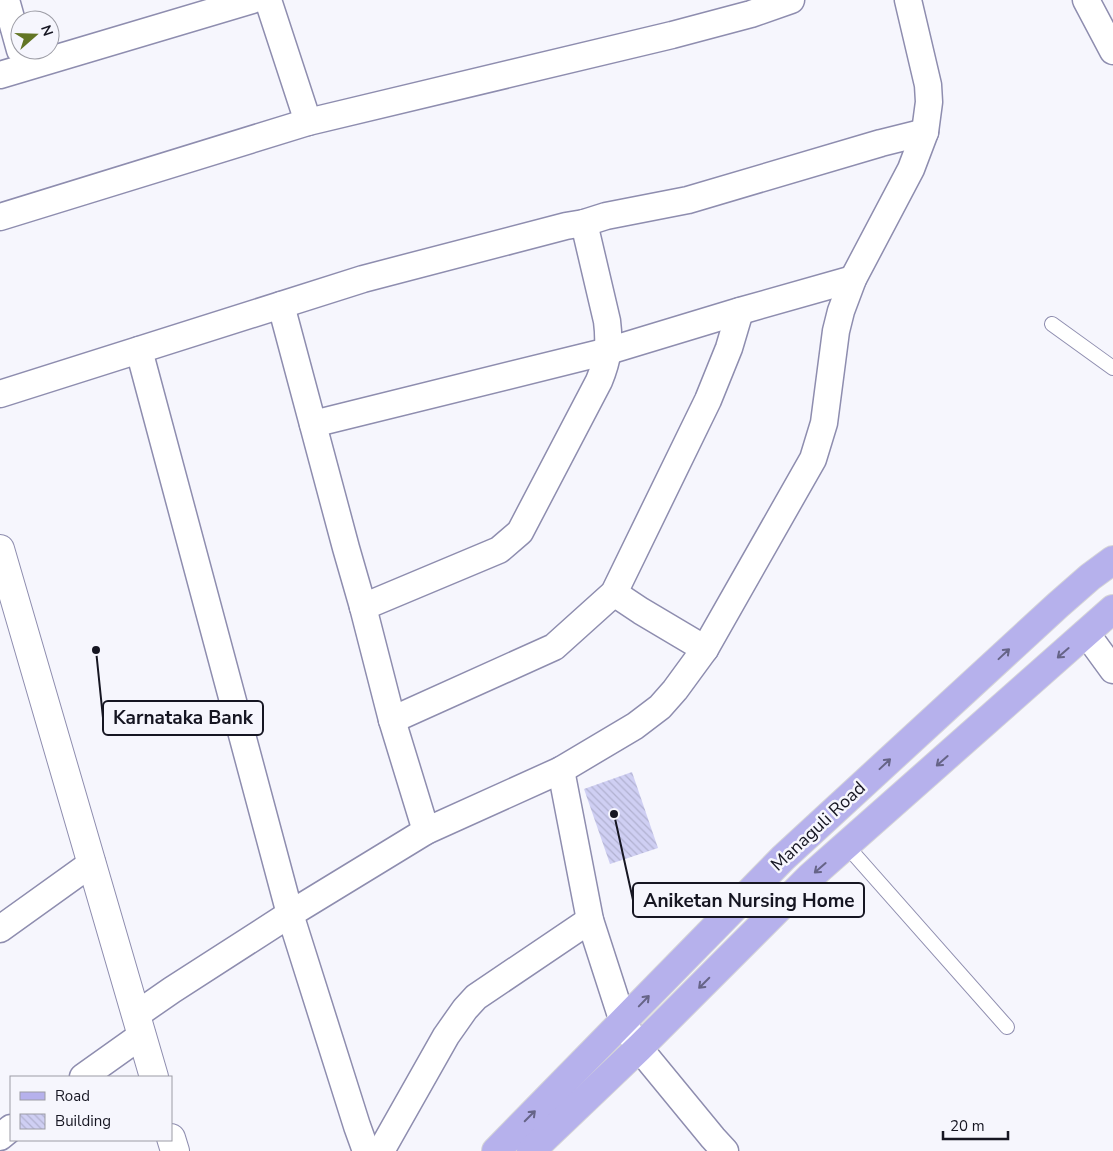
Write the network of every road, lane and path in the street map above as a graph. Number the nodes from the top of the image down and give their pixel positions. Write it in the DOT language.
graph roads {
  1 [pos="6,0"];
  2 [pos="252,0"];
  3 [pos="268,0"];
  4 [pos="791,0"];
  5 [pos="908,0"];
  6 [pos="1086,0"];
  7 [pos="746,7"];
  8 [pos="10,14"];
  9 [pos="60,47"];
  10 [pos="1113,52"];
  11 [pos="17,60"];
  12 [pos="0,75"];
  13 [pos="308,122"];
  14 [pos="926,132"];
  15 [pos="0,217"];
  16 [pos="584,223"];
  17 [pos="853,279"];
  18 [pos="281,305"];
  19 [pos="740,311"];
  20 [pos="1052,324"];
  21 [pos="139,350"];
  22 [pos="608,351"];
  23 [pos="1113,368"];
  24 [pos="0,394"];
  25 [pos="313,424"];
  26 [pos="0,549"];
  27 [pos="1113,560"];
  28 [pos="614,593"];
  29 [pos="363,607"];
  30 [pos="1113,609"];
  31 [pos="1086,633"];
  32 [pos="705,650"];
  33 [pos="1113,670"];
  34 [pos="392,720"];
  35 [pos="561,770"];
  36 [pos="426,831"];
  37 [pos="846,845"];
  38 [pos="92,863"];
  39 [pos="290,914"];
  40 [pos="590,920"];
  41 [pos="0,929"];
  42 [pos="624,1022"];
  43 [pos="139,1025"];
  44 [pos="1007,1027"];
  45 [pos="639,1048"];
  46 [pos="84,1076"];
  47 [pos="154,1076"];
  48 [pos="10,1129"];
  49 [pos="0,1137"];
  50 [pos="366,1151"];
  51 [pos="381,1151"];
  52 [pos="496,1151"];
  53 [pos="531,1151"];
  54 [pos="725,1151"];
  1 -- 8 [label="street"];
  2 -- 9 [label="street"];
  3 -- 13 [label="street"];
  4 -- 7 [label="street"];
  5 -- 14 [label="street"];
  6 -- 10 [label="street"];
  7 -- 13 [label="street"];
  11 -- 12 [label="street"];
  13 -- 15 [label="street"];
  14 -- 16 [label="street"];
  14 -- 17 [label="street"];
  16 -- 18 [label="street"];
  16 -- 22 [label="street"];
  17 -- 19 [label="street"];
  17 -- 32 [label="street"];
  18 -- 21 [label="street"];
  18 -- 25 [label="street"];
  19 -- 22 [label="street"];
  19 -- 28 [label="street"];
  20 -- 23 [label="lane"];
  21 -- 24 [label="street"];
  21 -- 39 [label="street"];
  22 -- 25 [label="street"];
  22 -- 29 [label="street"];
  25 -- 29 [label="street"];
  26 -- 38 [label="street"];
  42 -- 27 [label="main road, Managuli Road, one-way"];
  28 -- 32 [label="street"];
  28 -- 34 [label="street"];
  29 -- 34 [label="street"];
  30 -- 31 [label="main road, Managuli Road"];
  31 -- 33 [label="street"];
  31 -- 37 [label="main road, Managuli Road, one-way"];
  32 -- 35 [label="street"];
  34 -- 36 [label="street"];
  35 -- 36 [label="street"];
  35 -- 40 [label="street"];
  36 -- 39 [label="street"];
  37 -- 44 [label="lane"];
  37 -- 45 [label="main road, Managuli Road, one-way"];
  38 -- 41 [label="street"];
  38 -- 43 [label="street"];
  39 -- 43 [label="street"];
  39 -- 50 [label="street"];
  40 -- 42 [label="street"];
  40 -- 51 [label="street"];
  42 -- 45 [label="street"];
  52 -- 42 [label="main road, Managuli Road, one-way"];
  43 -- 46 [label="street"];
  43 -- 47 [label="street"];
  45 -- 53 [label="main road, Managuli Road"];
  45 -- 54 [label="street"];
  48 -- 49 [label="street"];
}
